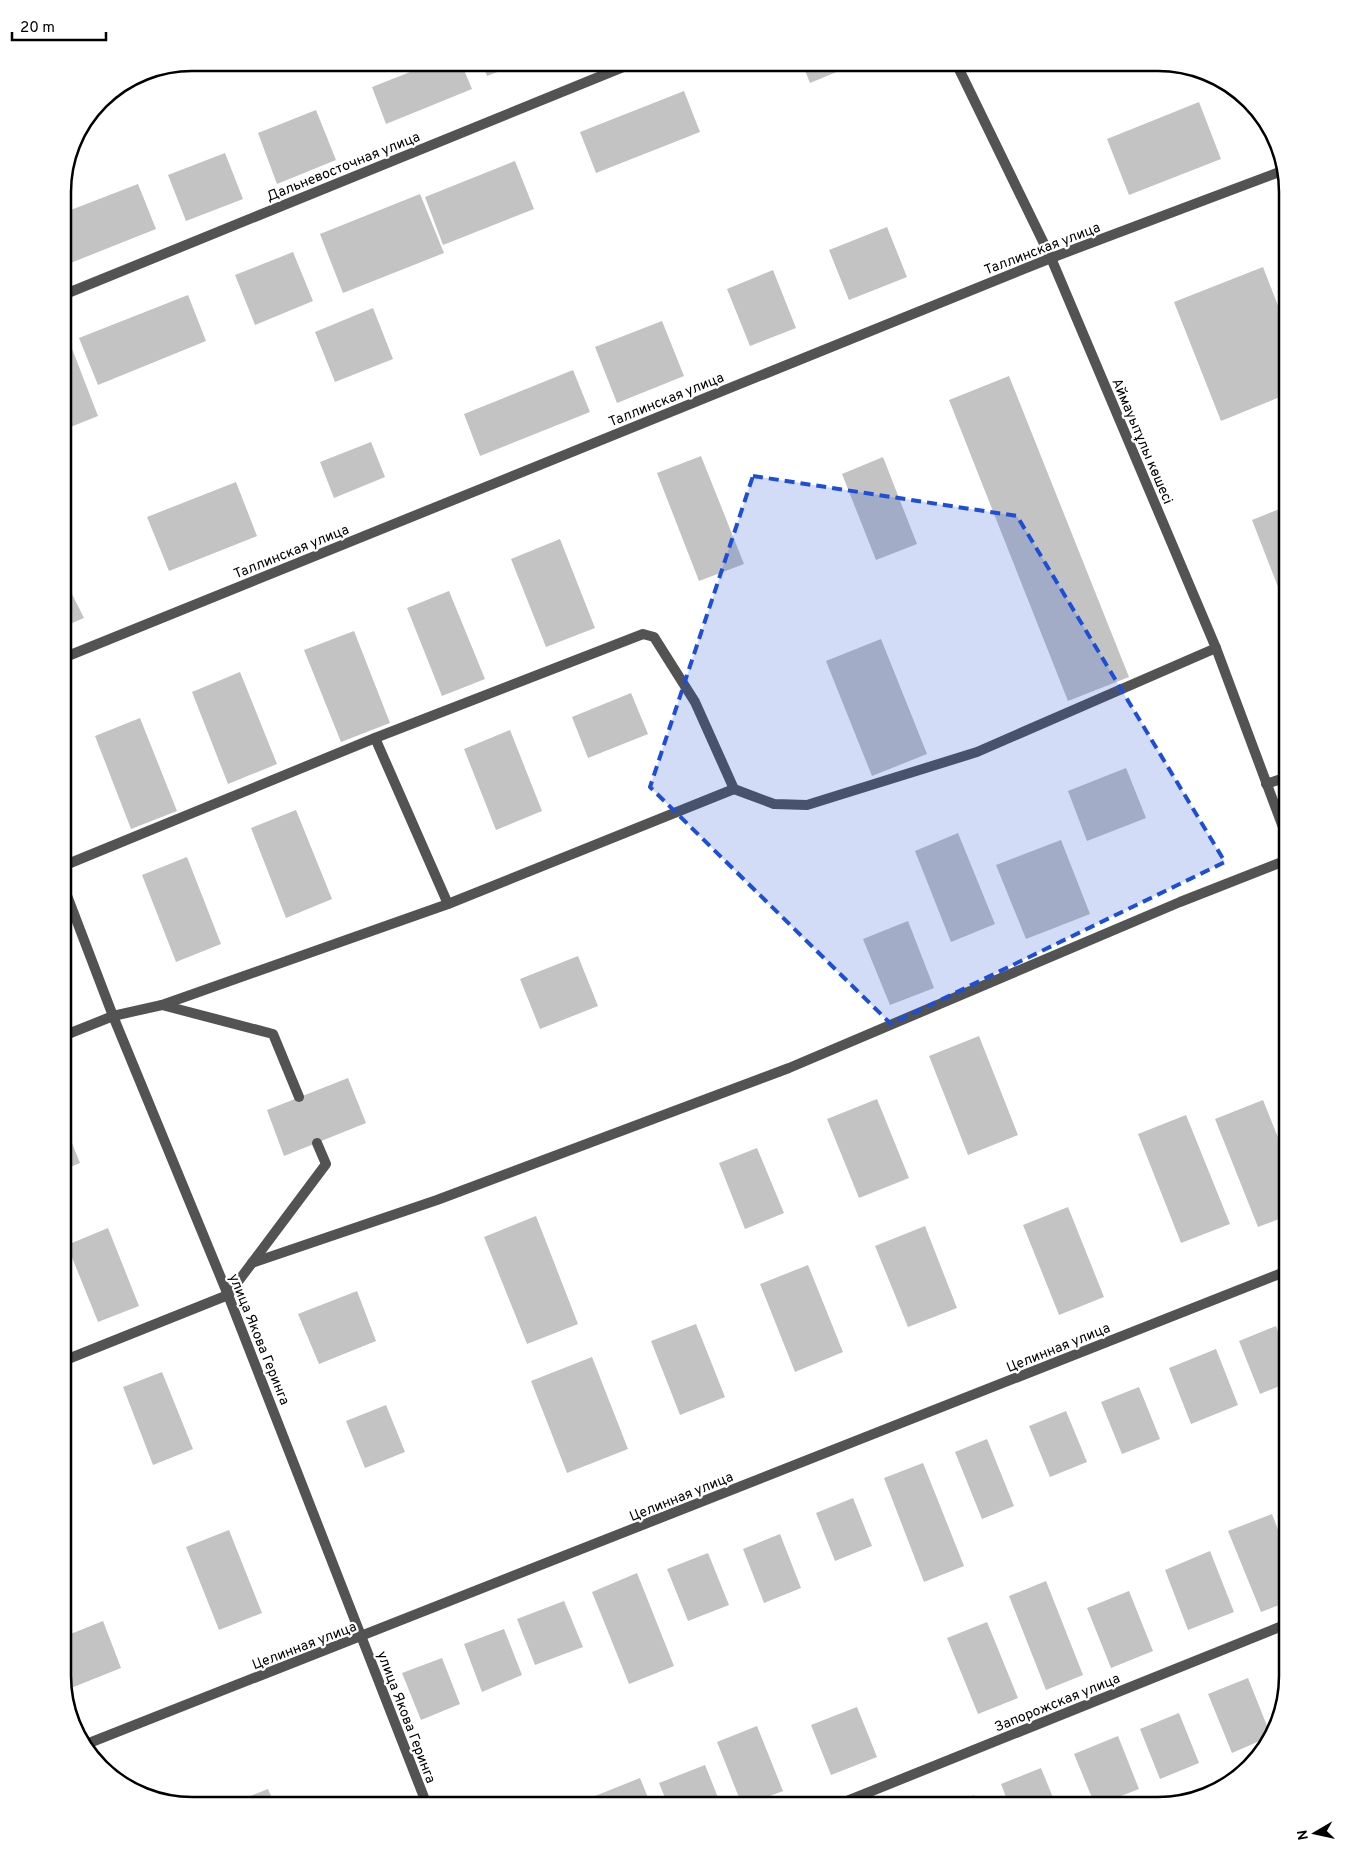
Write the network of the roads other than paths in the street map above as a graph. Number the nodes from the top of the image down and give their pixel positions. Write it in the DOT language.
graph roads {
  1 [pos="612,71"];
  2 [pos="960,72"];
  3 [pos="1277,173"];
  4 [pos="1051,258"];
  5 [pos="72,291"];
  6 [pos="1216,648"];
  7 [pos="72,654"];
  8 [pos="375,738"];
  9 [pos="1279,780"];
  10 [pos="1266,784"];
  11 [pos="734,789"];
  12 [pos="1279,816"];
  13 [pos="72,862"];
  14 [pos="1279,864"];
  15 [pos="448,904"];
  16 [pos="72,907"];
  17 [pos="162,1005"];
  18 [pos="114,1016"];
  19 [pos="71,1033"];
  20 [pos="299,1097"];
  21 [pos="317,1143"];
  22 [pos="252,1263"];
  23 [pos="1279,1275"];
  24 [pos="228,1295"];
  25 [pos="71,1359"];
  26 [pos="1279,1628"];
  27 [pos="362,1637"];
  28 [pos="91,1742"];
  29 [pos="424,1796"];
  30 [pos="858,1797"];
  1 -- 5 [label="street, Дальневосточная улица"];
  2 -- 4 [label="street, Аймауытұлы көшесі"];
  3 -- 4 [label="street, Таллинская улица"];
  4 -- 6 [label="street, Аймауытұлы көшесі"];
  4 -- 7 [label="street, Таллинская улица"];
  6 -- 10 [label="street, Аймауытұлы көшесі"];
  6 -- 11 [label="street"];
  8 -- 11 [label="street"];
  8 -- 13 [label="street"];
  8 -- 15 [label="street"];
  9 -- 10 [label="street"];
  10 -- 12 [label="street, Аймауытұлы көшесі"];
  11 -- 15 [label="street"];
  14 -- 22 [label="street"];
  15 -- 17 [label="street"];
  16 -- 18 [label="street, улица Якова Геринга"];
  17 -- 18 [label="street"];
  17 -- 20 [label="street"];
  18 -- 19 [label="street"];
  18 -- 24 [label="street, улица Якова Геринга"];
  21 -- 22 [label="street"];
  22 -- 24 [label="street"];
  23 -- 27 [label="street, Целинная улица"];
  24 -- 25 [label="street"];
  24 -- 27 [label="street, улица Якова Геринга"];
  26 -- 30 [label="street, Запорожская улица"];
  27 -- 28 [label="street, Целинная улица"];
  27 -- 29 [label="street, улица Якова Геринга"];
}
